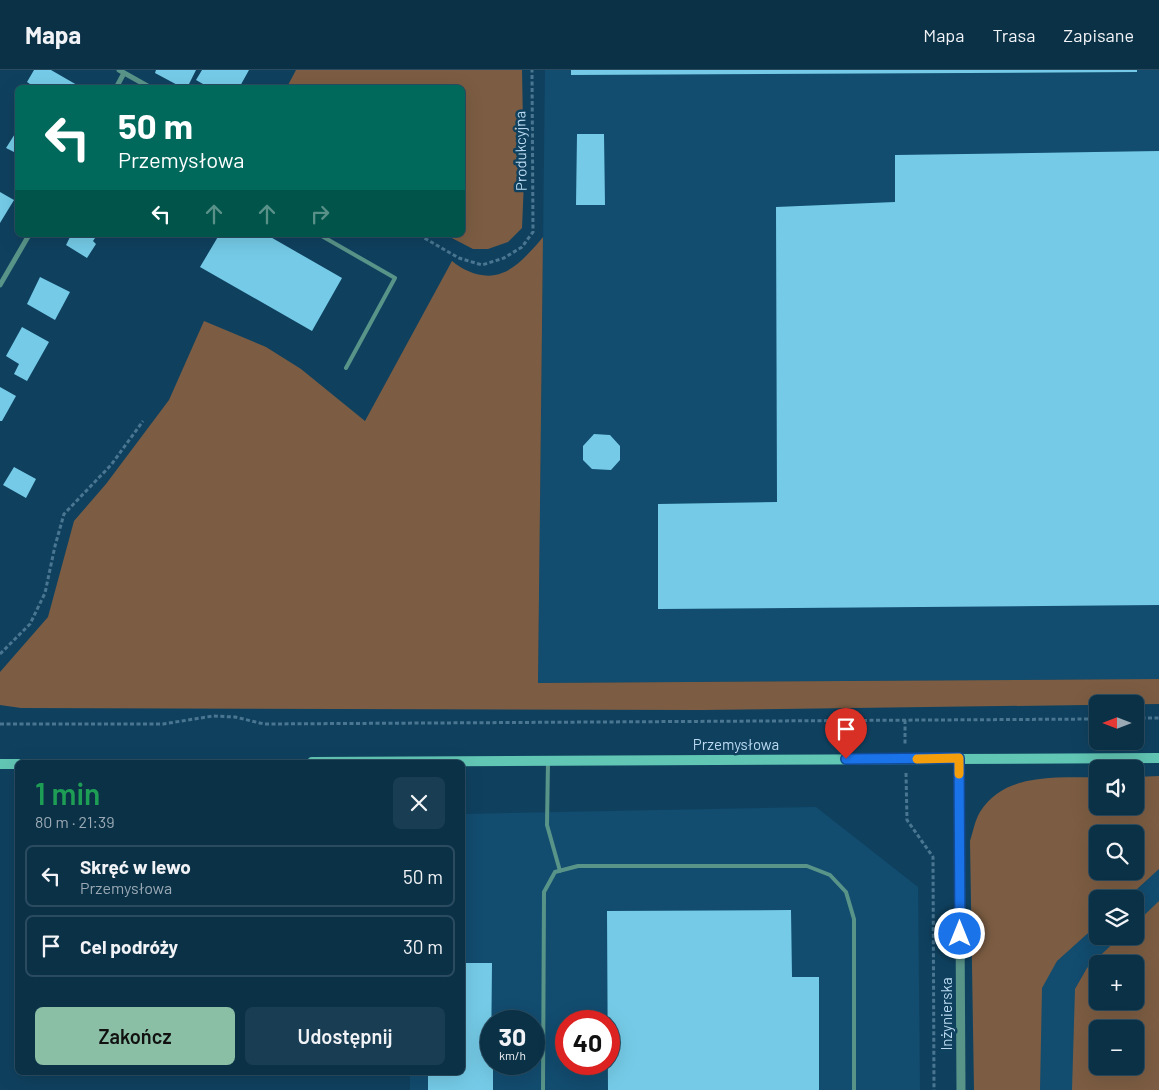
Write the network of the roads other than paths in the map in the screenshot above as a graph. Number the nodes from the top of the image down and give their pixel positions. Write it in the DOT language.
graph roads {
  1 [pos="122,71"];
  2 [pos="117,85"];
  3 [pos="147,85"];
  4 [pos="29,237"];
  5 [pos="323,237"];
  6 [pos="0,286"];
  7 [pos="346,368"];
  8 [pos="959,758"];
  9 [pos="1159,758"];
  10 [pos="465,761"];
  11 [pos="548,761"];
  12 [pos="0,764"];
  13 [pos="15,764"];
  14 [pos="560,871"];
  15 [pos="544,1090"];
  16 [pos="854,1090"];
  17 [pos="961,1090"];
  1 -- 2 [label="street"];
  1 -- 3 [label="street"];
  4 -- 6 [label="street"];
  5 -- 7 [label="lane"];
  8 -- 9 [label="main road, Przemysłowa"];
  8 -- 11 [label="main road, Przemysłowa"];
  8 -- 17 [label="street, Inżynierska"];
  10 -- 11 [label="main road, Przemysłowa"];
  11 -- 14 [label="lane"];
  12 -- 13 [label="main road"];
  14 -- 15 [label="lane"];
  14 -- 16 [label="lane"];
}
